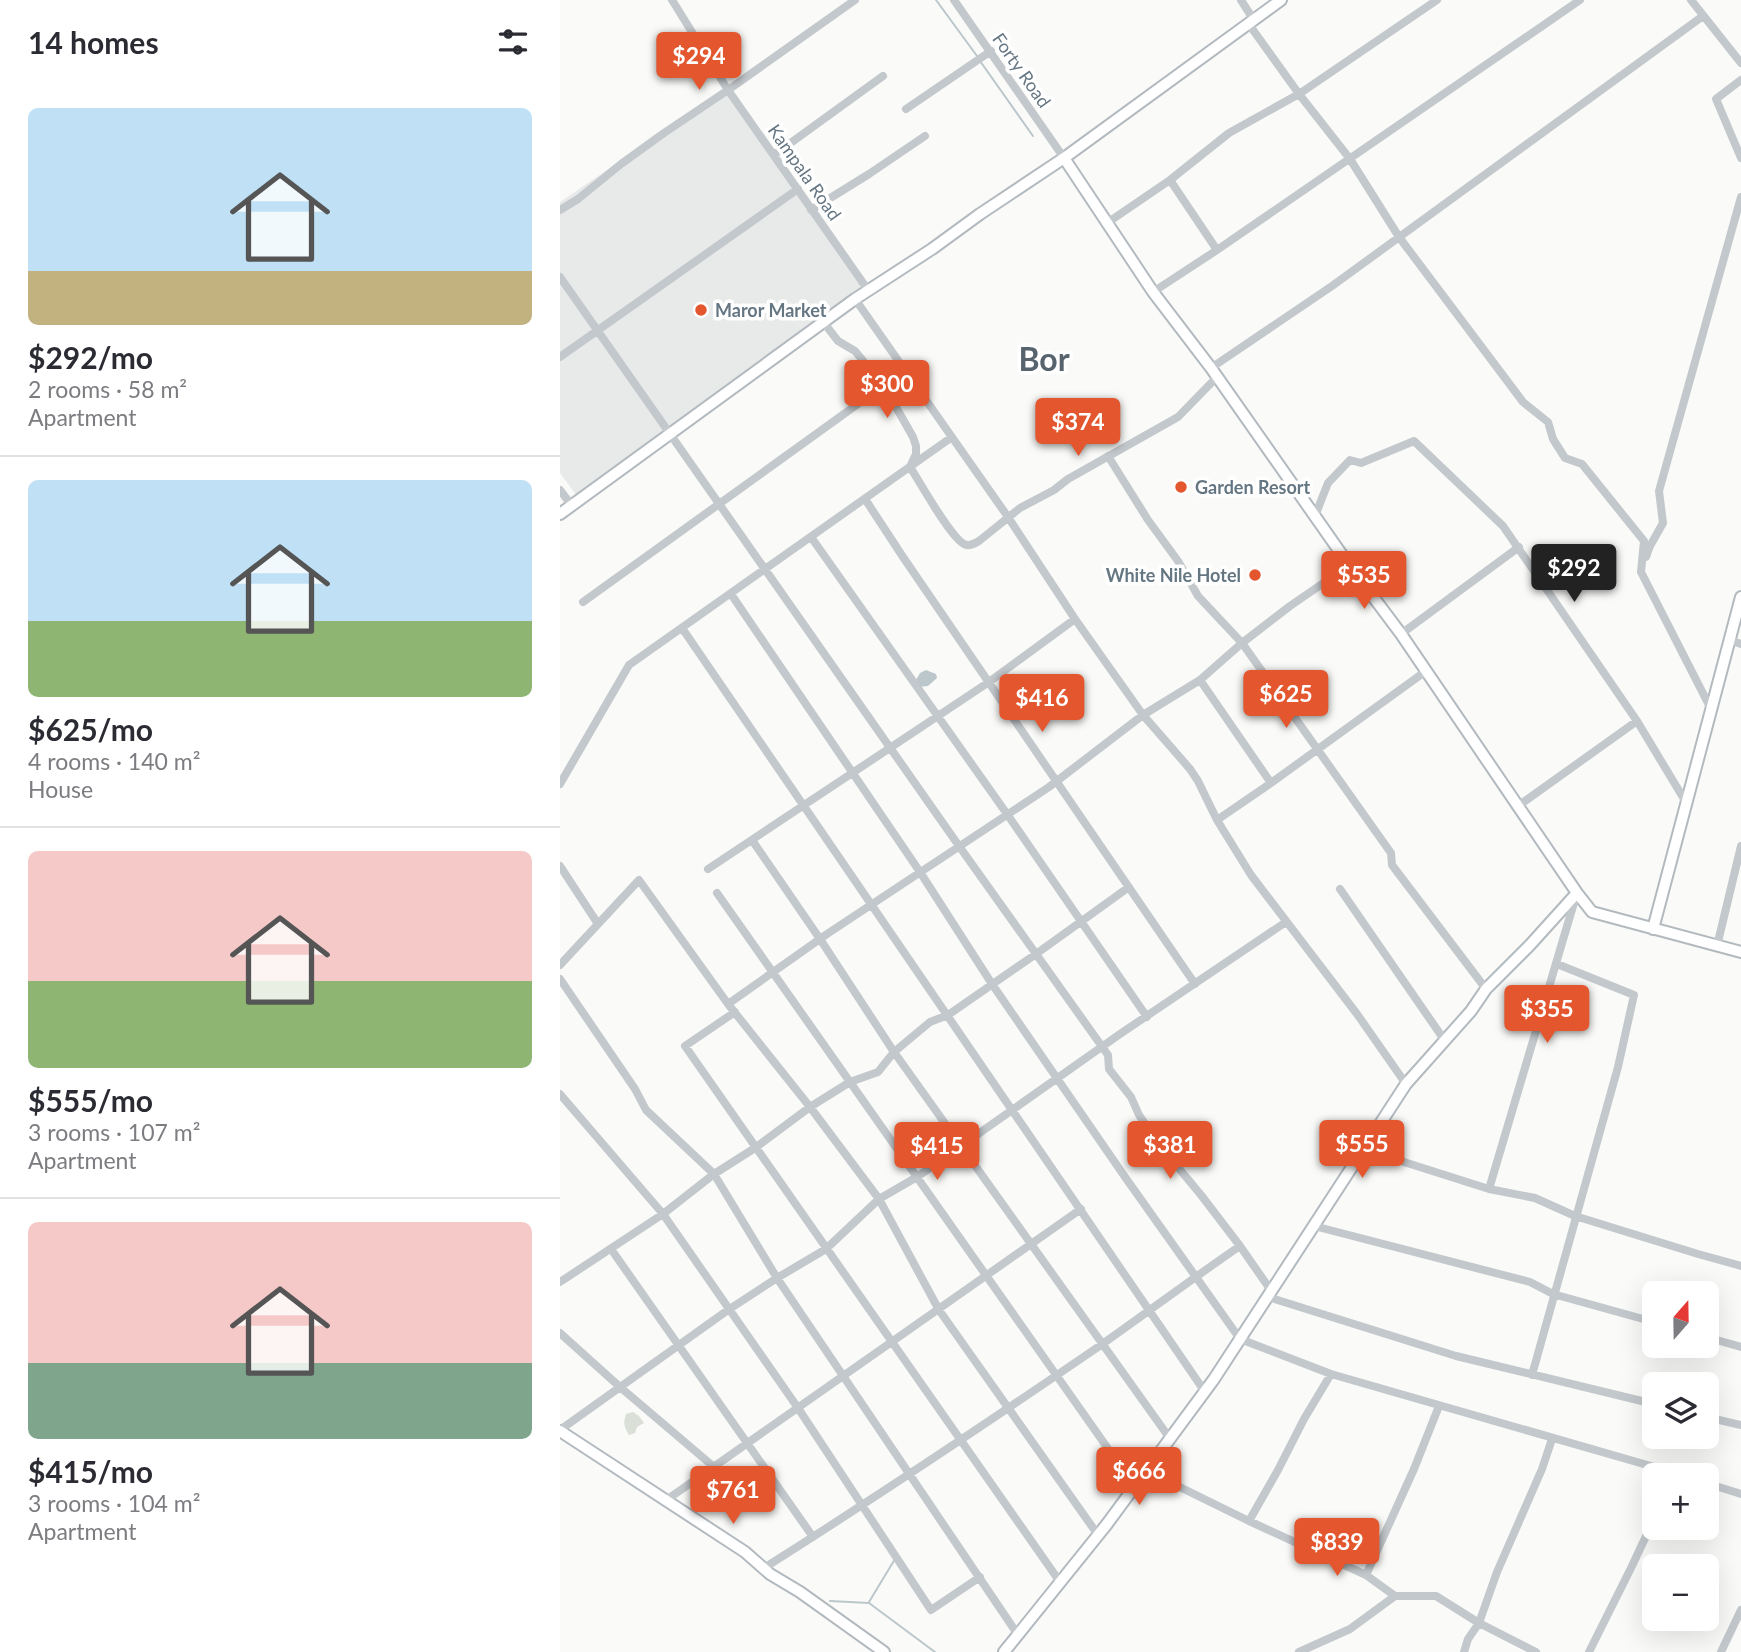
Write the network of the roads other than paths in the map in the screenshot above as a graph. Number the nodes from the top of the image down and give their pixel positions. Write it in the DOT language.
graph roads {
  1 [pos="855,0"];
  2 [pos="954,0"];
  3 [pos="1241,0"];
  4 [pos="1281,0"];
  5 [pos="1437,0"];
  6 [pos="1580,0"];
  7 [pos="1690,0"];
  8 [pos="676,1"];
  9 [pos="1703,16"];
  10 [pos="1251,21"];
  11 [pos="991,51"];
  12 [pos="1741,63"];
  13 [pos="883,76"];
  14 [pos="1741,80"];
  15 [pos="728,90"];
  16 [pos="1298,94"];
  17 [pos="906,109"];
  18 [pos="925,136"];
  19 [pos="774,155"];
  20 [pos="1064,158"];
  21 [pos="1741,158"];
  22 [pos="1350,159"];
  23 [pos="1170,180"];
  24 [pos="797,189"];
  25 [pos="1741,198"];
  26 [pos="560,210"];
  27 [pos="811,210"];
  28 [pos="1107,223"];
  29 [pos="1399,237"];
  30 [pos="1217,250"];
  31 [pos="560,277"];
  32 [pos="868,290"];
  33 [pos="1153,292"];
  34 [pos="855,299"];
  35 [pos="824,323"];
  36 [pos="598,330"];
  37 [pos="560,357"];
  38 [pos="905,370"];
  39 [pos="1215,372"];
  40 [pos="884,386"];
  41 [pos="670,433"];
  42 [pos="952,437"];
  43 [pos="1108,456"];
  44 [pos="910,467"];
  45 [pos="560,490"];
  46 [pos="865,499"];
  47 [pos="720,504"];
  48 [pos="572,506"];
  49 [pos="560,514"];
  50 [pos="1315,516"];
  51 [pos="1008,517"];
  52 [pos="811,537"];
  53 [pos="1519,547"];
  54 [pos="1347,562"];
  55 [pos="766,569"];
  56 [pos="1641,572"];
  57 [pos="731,594"];
  58 [pos="1741,597"];
  59 [pos="583,602"];
  60 [pos="1075,620"];
  61 [pos="682,628"];
  62 [pos="1401,634"];
  63 [pos="1730,640"];
  64 [pos="1242,643"];
  65 [pos="1741,645"];
  66 [pos="1426,671"];
  67 [pos="1199,681"];
  68 [pos="989,682"];
  69 [pos="1711,709"];
  70 [pos="1143,715"];
  71 [pos="937,716"];
  72 [pos="1637,721"];
  73 [pos="891,748"];
  74 [pos="1318,750"];
  75 [pos="852,774"];
  76 [pos="1057,781"];
  77 [pos="1271,783"];
  78 [pos="560,784"];
  79 [pos="1687,804"];
  80 [pos="804,805"];
  81 [pos="1518,806"];
  82 [pos="1007,814"];
  83 [pos="1217,820"];
  84 [pos="752,840"];
  85 [pos="959,846"];
  86 [pos="1741,846"];
  87 [pos="560,866"];
  88 [pos="1739,866"];
  89 [pos="708,869"];
  90 [pos="920,872"];
  91 [pos="1129,887"];
  92 [pos="1340,889"];
  93 [pos="717,893"];
  94 [pos="1577,893"];
  95 [pos="872,904"];
  96 [pos="1081,921"];
  97 [pos="1286,922"];
  98 [pos="598,924"];
  99 [pos="1653,929"];
  100 [pos="820,939"];
  101 [pos="1717,946"];
  102 [pos="1741,952"];
  103 [pos="1037,954"];
  104 [pos="1557,964"];
  105 [pos="560,965"];
  106 [pos="773,971"];
  107 [pos="560,979"];
  108 [pos="992,984"];
  109 [pos="1195,984"];
  110 [pos="1486,989"];
  111 [pos="728,1004"];
  112 [pos="735,1012"];
  113 [pos="947,1015"];
  114 [pos="1147,1017"];
  115 [pos="1445,1041"];
  116 [pos="1103,1047"];
  117 [pos="894,1052"];
  118 [pos="1057,1079"];
  119 [pos="850,1083"];
  120 [pos="1406,1084"];
  121 [pos="560,1094"];
  122 [pos="810,1107"];
  123 [pos="1013,1110"];
  124 [pos="961,1146"];
  125 [pos="755,1148"];
  126 [pos="1363,1149"];
  127 [pos="714,1174"];
  128 [pos="917,1177"];
  129 [pos="1489,1189"];
  130 [pos="879,1199"];
  131 [pos="1081,1209"];
  132 [pos="663,1214"];
  133 [pos="1575,1216"];
  134 [pos="1314,1226"];
  135 [pos="1030,1245"];
  136 [pos="1240,1246"];
  137 [pos="611,1249"];
  138 [pos="826,1249"];
  139 [pos="1741,1266"];
  140 [pos="987,1276"];
  141 [pos="1196,1276"];
  142 [pos="777,1278"];
  143 [pos="560,1282"];
  144 [pos="1553,1294"];
  145 [pos="1270,1295"];
  146 [pos="728,1310"];
  147 [pos="939,1310"];
  148 [pos="1150,1311"];
  149 [pos="1642,1319"];
  150 [pos="560,1333"];
  151 [pos="1240,1339"];
  152 [pos="1719,1341"];
  153 [pos="891,1342"];
  154 [pos="1102,1344"];
  155 [pos="679,1345"];
  156 [pos="1741,1347"];
  157 [pos="1331,1374"];
  158 [pos="1057,1375"];
  159 [pos="1532,1375"];
  160 [pos="844,1376"];
  161 [pos="620,1387"];
  162 [pos="1205,1392"];
  163 [pos="1642,1401"];
  164 [pos="1439,1406"];
  165 [pos="798,1408"];
  166 [pos="1008,1408"];
  167 [pos="1719,1420"];
  168 [pos="1741,1425"];
  169 [pos="560,1430"];
  170 [pos="1552,1439"];
  171 [pos="960,1440"];
  172 [pos="1171,1440"];
  173 [pos="747,1444"];
  174 [pos="1642,1465"];
  175 [pos="714,1467"];
  176 [pos="1147,1471"];
  177 [pos="910,1474"];
  178 [pos="1135,1487"];
  179 [pos="1719,1487"];
  180 [pos="1741,1494"];
  181 [pos="665,1501"];
  182 [pos="862,1506"];
  183 [pos="1250,1521"];
  184 [pos="1098,1535"];
  185 [pos="813,1537"];
  186 [pos="1644,1540"];
  187 [pos="764,1568"];
  188 [pos="1366,1575"];
  189 [pos="980,1577"];
  190 [pos="1060,1583"];
  191 [pos="1395,1596"];
  192 [pos="1741,1610"];
  193 [pos="1479,1623"];
  194 [pos="1018,1635"];
  195 [pos="884,1652"];
  196 [pos="1004,1652"];
  197 [pos="1299,1652"];
  198 [pos="1464,1652"];
  199 [pos="1536,1652"];
  200 [pos="1589,1652"];
  201 [pos="1721,1652"];
  1 -- 15 [label="street"];
  2 -- 11 [label="street, Forty Road"];
  3 -- 10 [label="street"];
  4 -- 10 [label="street"];
  5 -- 16 [label="street"];
  6 -- 22 [label="street"];
  7 -- 9 [label="street"];
  8 -- 15 [label="street, Kampala Road"];
  9 -- 12 [label="street"];
  9 -- 29 [label="street"];
  10 -- 16 [label="street"];
  10 -- 20 [label="street"];
  11 -- 17 [label="street"];
  11 -- 20 [label="street, Forty Road"];
  13 -- 19 [label="street"];
  14 -- 21 [label="street"];
  15 -- 19 [label="street, Kampala Road"];
  15 -- 26 [label="street"];
  16 -- 22 [label="street"];
  16 -- 23 [label="street"];
  18 -- 27 [label="street"];
  19 -- 24 [label="street, Kampala Road"];
  20 -- 28 [label="street"];
  20 -- 32 [label="street"];
  22 -- 29 [label="street"];
  22 -- 30 [label="street"];
  23 -- 28 [label="street"];
  23 -- 30 [label="street"];
  24 -- 27 [label="street, Kampala Road"];
  24 -- 36 [label="street"];
  25 -- 56 [label="street"];
  27 -- 32 [label="street, Kampala Road"];
  28 -- 33 [label="street"];
  29 -- 39 [label="street"];
  29 -- 56 [label="street"];
  30 -- 33 [label="street"];
  31 -- 36 [label="street"];
  32 -- 34 [label="street"];
  33 -- 39 [label="street"];
  34 -- 35 [label="street"];
  34 -- 38 [label="street"];
  35 -- 40 [label="street"];
  35 -- 41 [label="street"];
  36 -- 37 [label="street"];
  36 -- 41 [label="street"];
  38 -- 40 [label="street"];
  38 -- 42 [label="street"];
  39 -- 43 [label="street"];
  39 -- 50 [label="street"];
  40 -- 44 [label="street"];
  40 -- 47 [label="street"];
  41 -- 47 [label="street"];
  41 -- 48 [label="street"];
  42 -- 44 [label="street"];
  42 -- 51 [label="street"];
  43 -- 51 [label="street"];
  43 -- 64 [label="street"];
  44 -- 46 [label="street"];
  44 -- 51 [label="street"];
  45 -- 48 [label="street"];
  46 -- 52 [label="street"];
  46 -- 68 [label="street"];
  47 -- 55 [label="street"];
  47 -- 59 [label="street"];
  48 -- 49 [label="street"];
  50 -- 53 [label="street"];
  50 -- 54 [label="street"];
  51 -- 60 [label="street"];
  52 -- 55 [label="street"];
  52 -- 71 [label="street"];
  53 -- 62 [label="street"];
  53 -- 72 [label="street"];
  54 -- 62 [label="street"];
  54 -- 64 [label="street"];
  55 -- 57 [label="street"];
  55 -- 73 [label="street"];
  56 -- 69 [label="street"];
  57 -- 61 [label="street"];
  57 -- 75 [label="street"];
  58 -- 63 [label="street"];
  60 -- 68 [label="street"];
  60 -- 70 [label="street"];
  61 -- 78 [label="street"];
  61 -- 80 [label="street"];
  62 -- 66 [label="street"];
  63 -- 65 [label="street"];
  63 -- 69 [label="street"];
  64 -- 67 [label="street"];
  64 -- 74 [label="street"];
  66 -- 74 [label="street"];
  66 -- 81 [label="street"];
  67 -- 70 [label="street"];
  67 -- 77 [label="street"];
  68 -- 71 [label="street"];
  68 -- 76 [label="street"];
  69 -- 79 [label="street"];
  70 -- 76 [label="street"];
  70 -- 83 [label="street"];
  71 -- 73 [label="street"];
  71 -- 82 [label="street"];
  72 -- 79 [label="street"];
  72 -- 81 [label="street"];
  73 -- 75 [label="street"];
  73 -- 85 [label="street"];
  74 -- 77 [label="street"];
  74 -- 110 [label="street"];
  75 -- 80 [label="street"];
  75 -- 90 [label="street"];
  76 -- 82 [label="street"];
  76 -- 91 [label="street"];
  77 -- 83 [label="street"];
  79 -- 99 [label="street"];
  80 -- 84 [label="street"];
  80 -- 95 [label="street"];
  81 -- 94 [label="street"];
  82 -- 85 [label="street"];
  82 -- 96 [label="street"];
  83 -- 97 [label="street"];
  84 -- 89 [label="street"];
  84 -- 100 [label="street"];
  85 -- 90 [label="street"];
  85 -- 103 [label="street"];
  86 -- 88 [label="street"];
  87 -- 98 [label="street"];
  88 -- 101 [label="street"];
  90 -- 95 [label="street"];
  90 -- 108 [label="street"];
  91 -- 96 [label="street"];
  91 -- 109 [label="street"];
  92 -- 115 [label="street"];
  93 -- 106 [label="street"];
  94 -- 99 [label="street"];
  94 -- 104 [label="street"];
  94 -- 110 [label="street"];
  95 -- 100 [label="street"];
  95 -- 113 [label="street"];
  96 -- 103 [label="street"];
  96 -- 114 [label="street"];
  97 -- 109 [label="street"];
  97 -- 120 [label="street"];
  98 -- 105 [label="street"];
  98 -- 111 [label="street"];
  99 -- 101 [label="street"];
  100 -- 106 [label="street"];
  100 -- 117 [label="street"];
  101 -- 102 [label="street"];
  103 -- 108 [label="street"];
  103 -- 116 [label="street"];
  104 -- 129 [label="street"];
  104 -- 133 [label="street"];
  106 -- 111 [label="street"];
  106 -- 119 [label="street"];
  107 -- 127 [label="street"];
  108 -- 113 [label="street"];
  108 -- 118 [label="street"];
  109 -- 114 [label="street"];
  110 -- 115 [label="street"];
  111 -- 112 [label="street"];
  112 -- 122 [label="street"];
  112 -- 125 [label="street"];
  113 -- 117 [label="street"];
  113 -- 123 [label="street"];
  114 -- 116 [label="street"];
  115 -- 120 [label="street"];
  116 -- 118 [label="street"];
  116 -- 136 [label="street"];
  117 -- 119 [label="street"];
  117 -- 124 [label="street"];
  118 -- 123 [label="street"];
  118 -- 141 [label="street"];
  119 -- 122 [label="street"];
  119 -- 128 [label="street"];
  120 -- 126 [label="street"];
  121 -- 132 [label="street"];
  122 -- 125 [label="street"];
  122 -- 130 [label="street"];
  123 -- 124 [label="street"];
  123 -- 131 [label="street"];
  124 -- 128 [label="street"];
  124 -- 135 [label="street"];
  125 -- 127 [label="street"];
  125 -- 138 [label="street"];
  126 -- 129 [label="street"];
  126 -- 134 [label="street"];
  127 -- 132 [label="street"];
  127 -- 142 [label="street"];
  128 -- 130 [label="street"];
  128 -- 140 [label="street"];
  129 -- 133 [label="street"];
  130 -- 138 [label="street"];
  130 -- 147 [label="street"];
  131 -- 135 [label="street"];
  131 -- 148 [label="street"];
  132 -- 137 [label="street"];
  132 -- 146 [label="street"];
  133 -- 139 [label="street"];
  133 -- 144 [label="street"];
  134 -- 144 [label="street"];
  134 -- 145 [label="street"];
  135 -- 140 [label="street"];
  135 -- 154 [label="street"];
  136 -- 141 [label="street"];
  136 -- 145 [label="street"];
  137 -- 143 [label="street"];
  137 -- 155 [label="street"];
  138 -- 142 [label="street"];
  138 -- 153 [label="street"];
  140 -- 147 [label="street"];
  140 -- 158 [label="street"];
  141 -- 148 [label="street"];
  141 -- 151 [label="street"];
  142 -- 146 [label="street"];
  142 -- 160 [label="street"];
  144 -- 149 [label="street"];
  144 -- 159 [label="street"];
  145 -- 151 [label="street"];
  145 -- 159 [label="street"];
  146 -- 155 [label="street"];
  146 -- 165 [label="street"];
  147 -- 153 [label="street"];
  147 -- 166 [label="street"];
  148 -- 154 [label="street"];
  148 -- 162 [label="street"];
  150 -- 161 [label="street"];
  151 -- 157 [label="street"];
  151 -- 162 [label="street"];
  152 -- 156 [label="street"];
  153 -- 160 [label="street"];
  153 -- 171 [label="street"];
  154 -- 158 [label="street"];
  154 -- 172 [label="street"];
  155 -- 161 [label="street"];
  155 -- 173 [label="street"];
  157 -- 164 [label="street"];
  157 -- 183 [label="street"];
  158 -- 166 [label="street"];
  158 -- 178 [label="street"];
  159 -- 163 [label="street"];
  160 -- 165 [label="street"];
  160 -- 177 [label="street"];
  161 -- 169 [label="street"];
  161 -- 175 [label="street"];
  162 -- 172 [label="street"];
  164 -- 170 [label="street"];
  164 -- 188 [label="street"];
  165 -- 173 [label="street"];
  165 -- 182 [label="street"];
  166 -- 171 [label="street"];
  166 -- 184 [label="street"];
  167 -- 168 [label="street"];
  169 -- 181 [label="street"];
  170 -- 174 [label="street"];
  170 -- 193 [label="street"];
  171 -- 177 [label="street"];
  171 -- 190 [label="street"];
  172 -- 176 [label="street"];
  173 -- 175 [label="street"];
  173 -- 185 [label="street"];
  175 -- 181 [label="street"];
  176 -- 178 [label="street"];
  176 -- 183 [label="street"];
  177 -- 182 [label="street"];
  177 -- 189 [label="street"];
  178 -- 184 [label="street"];
  179 -- 180 [label="street"];
  181 -- 187 [label="street"];
  182 -- 185 [label="street"];
  182 -- 189 [label="street"];
  183 -- 188 [label="street"];
  184 -- 190 [label="street"];
  185 -- 187 [label="street"];
  186 -- 200 [label="street"];
  187 -- 195 [label="street"];
  188 -- 191 [label="street"];
  189 -- 194 [label="street"];
  190 -- 194 [label="street"];
  191 -- 193 [label="street"];
  191 -- 197 [label="street"];
  192 -- 201 [label="street"];
  193 -- 198 [label="street"];
  193 -- 199 [label="street"];
  194 -- 196 [label="street"];
}
